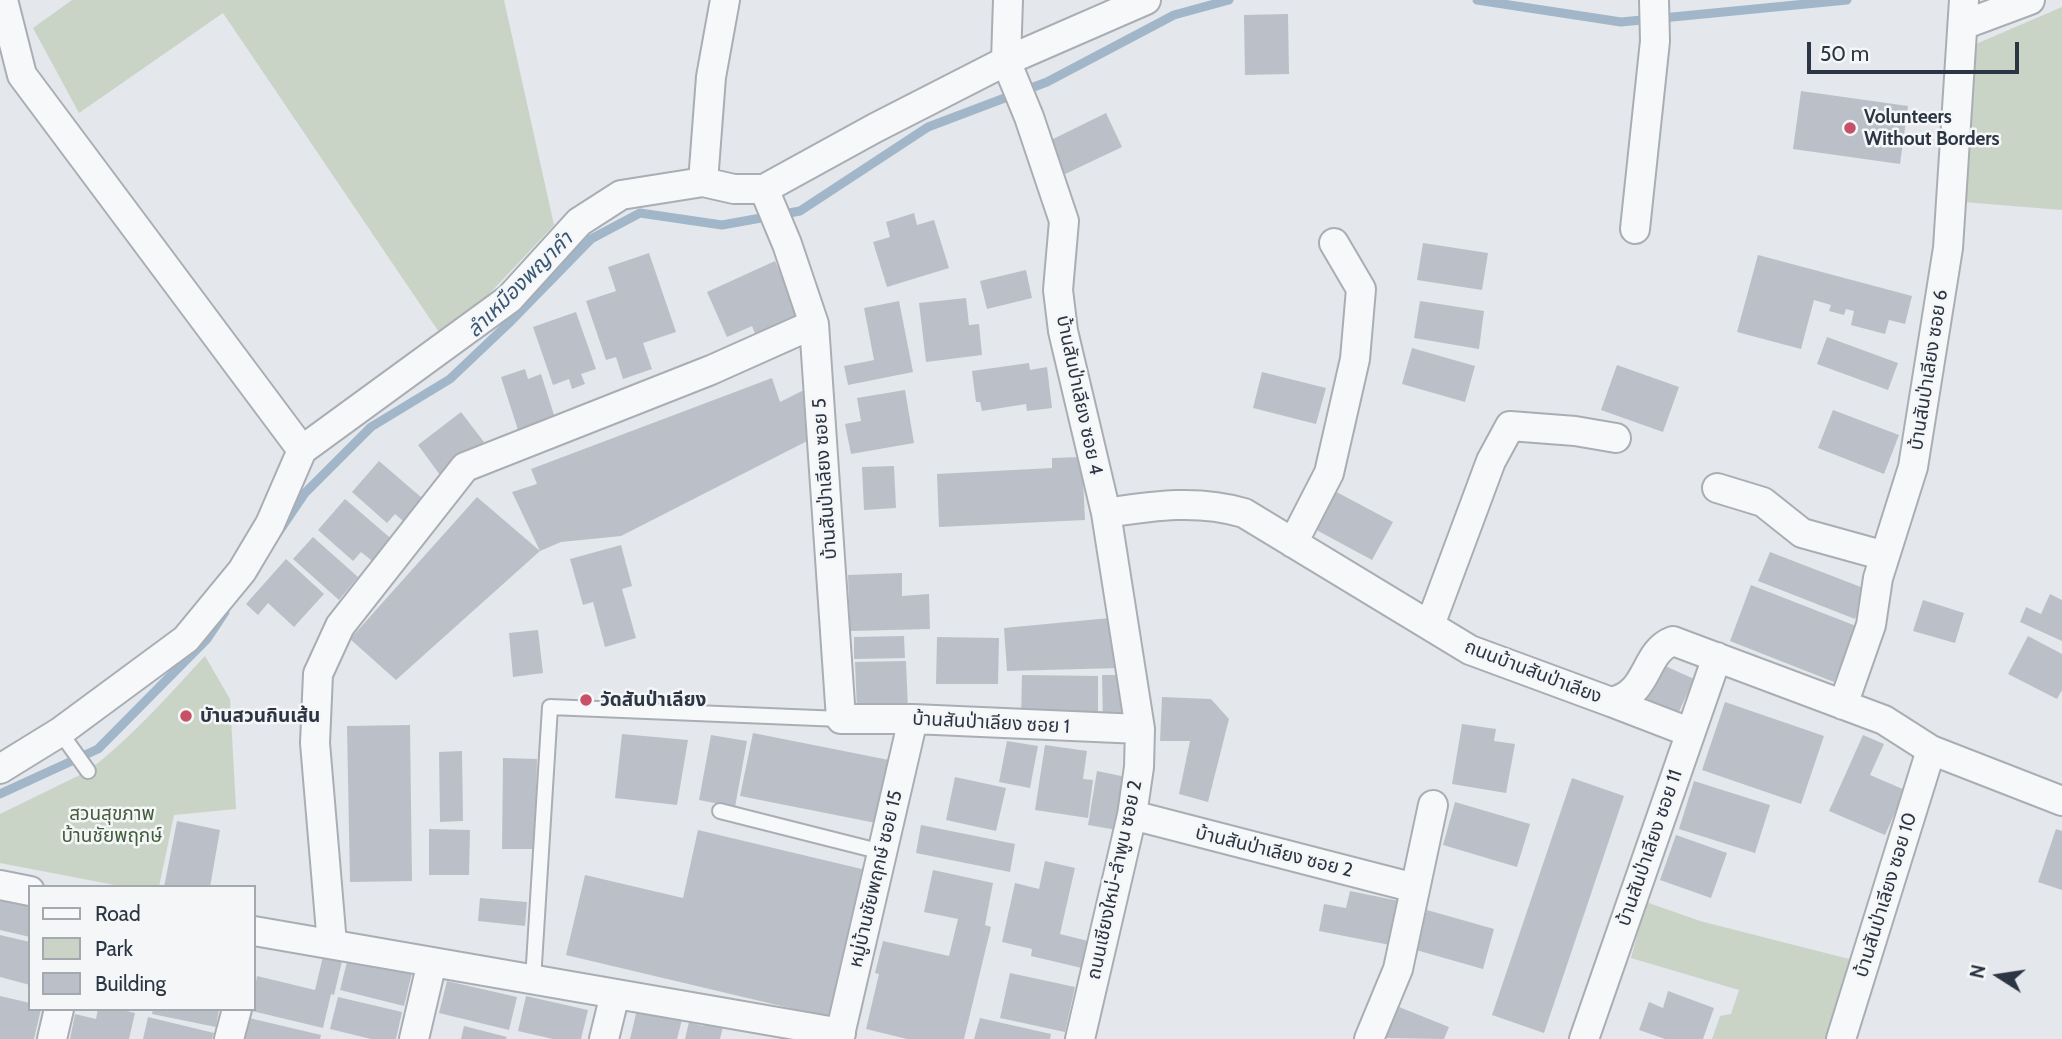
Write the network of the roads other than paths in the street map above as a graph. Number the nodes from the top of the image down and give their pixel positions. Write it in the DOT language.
graph roads {
  1 [pos="3,0"];
  2 [pos="725,0"];
  3 [pos="1008,0"];
  4 [pos="1146,0"];
  5 [pos="2030,0"];
  6 [pos="1654,3"];
  7 [pos="1963,11"];
  8 [pos="1009,69"];
  9 [pos="11,79"];
  10 [pos="703,182"];
  11 [pos="770,201"];
  12 [pos="1635,229"];
  13 [pos="1334,243"];
  14 [pos="814,324"];
  15 [pos="1616,438"];
  16 [pos="302,450"];
  17 [pos="1717,488"];
  18 [pos="1106,513"];
  19 [pos="1293,543"];
  20 [pos="1885,556"];
  21 [pos="1430,625"];
  22 [pos="1717,657"];
  23 [pos="1611,702"];
  24 [pos="1843,705"];
  25 [pos="841,719"];
  26 [pos="913,719"];
  27 [pos="1140,729"];
  28 [pos="60,732"];
  29 [pos="1689,732"];
  30 [pos="1931,750"];
  31 [pos="0,769"];
  32 [pos="88,771"];
  33 [pos="2062,801"];
  34 [pos="1433,805"];
  35 [pos="720,811"];
  36 [pos="1132,815"];
  37 [pos="882,852"];
  38 [pos="0,886"];
  39 [pos="1415,888"];
  40 [pos="28,891"];
  41 [pos="256,933"];
  42 [pos="332,944"];
  43 [pos="432,962"];
  44 [pos="533,980"];
  45 [pos="615,994"];
  46 [pos="58,1011"];
  47 [pos="236,1011"];
  48 [pos="840,1036"];
  49 [pos="51,1039"];
  50 [pos="229,1039"];
  51 [pos="414,1039"];
  52 [pos="604,1039"];
  53 [pos="1080,1039"];
  54 [pos="1369,1039"];
  55 [pos="1584,1039"];
  56 [pos="1840,1039"];
  1 -- 9 [label="street"];
  2 -- 10 [label="street"];
  3 -- 8 [label="street"];
  4 -- 8 [label="street"];
  5 -- 7 [label="street"];
  6 -- 12 [label="street"];
  7 -- 20 [label="street, บ้านสันป่าเลียง ซอย 6"];
  8 -- 11 [label="street"];
  8 -- 18 [label="street, บ้านสันป่าเลียง ซอย 4"];
  9 -- 16 [label="street"];
  10 -- 11 [label="street"];
  10 -- 16 [label="street"];
  11 -- 14 [label="street, บ้านสันป่าเลียง ซอย 5"];
  13 -- 19 [label="street"];
  14 -- 25 [label="street, บ้านสันป่าเลียง ซอย 5"];
  14 -- 42 [label="street"];
  15 -- 21 [label="street"];
  16 -- 28 [label="street"];
  17 -- 20 [label="street"];
  18 -- 19 [label="street, ถนนบ้านสันป่าเลียง"];
  18 -- 27 [label="street, ถนนเชียงใหม่-ลำพูน ซอย 2"];
  19 -- 21 [label="street, ถนนบ้านสันป่าเลียง"];
  20 -- 24 [label="street, บ้านสันป่าเลียง ซอย 6"];
  21 -- 23 [label="street, ถนนบ้านสันป่าเลียง"];
  22 -- 23 [label="street, ถนนบ้านสันป่าเลียง"];
  22 -- 24 [label="street, ถนนบ้านสันป่าเลียง"];
  22 -- 29 [label="street, บ้านสันป่าเลียง ซอย 11"];
  23 -- 29 [label="street"];
  24 -- 30 [label="street, ถนนบ้านสันป่าเลียง"];
  25 -- 26 [label="street, บ้านสันป่าเลียง ซอย 1"];
  25 -- 44 [label="lane"];
  26 -- 27 [label="street, บ้านสันป่าเลียง ซอย 1"];
  26 -- 37 [label="street, หมู่บ้านชัยพฤกษ์ ซอย 15"];
  27 -- 36 [label="street, ถนนเชียงใหม่-ลำพูน ซอย 2"];
  28 -- 31 [label="street"];
  28 -- 32 [label="lane"];
  29 -- 55 [label="street, บ้านสันป่าเลียง ซอย 11"];
  30 -- 33 [label="street, ถนนบ้านสันป่าเลียง"];
  30 -- 56 [label="street, บ้านสันป่าเลียง ซอย 10"];
  34 -- 39 [label="street"];
  35 -- 37 [label="lane"];
  36 -- 39 [label="street, บ้านสันป่าเลียง ซอย 2"];
  36 -- 53 [label="street, ถนนเชียงใหม่-ลำพูน ซอย 2"];
  37 -- 48 [label="street, หมู่บ้านชัยพฤกษ์ ซอย 15"];
  38 -- 40 [label="street"];
  39 -- 54 [label="street"];
  41 -- 42 [label="street"];
  42 -- 43 [label="street"];
  43 -- 44 [label="street"];
  43 -- 51 [label="street"];
  44 -- 45 [label="street"];
  45 -- 48 [label="street"];
  45 -- 52 [label="street"];
  46 -- 49 [label="street"];
  47 -- 50 [label="street"];
}
